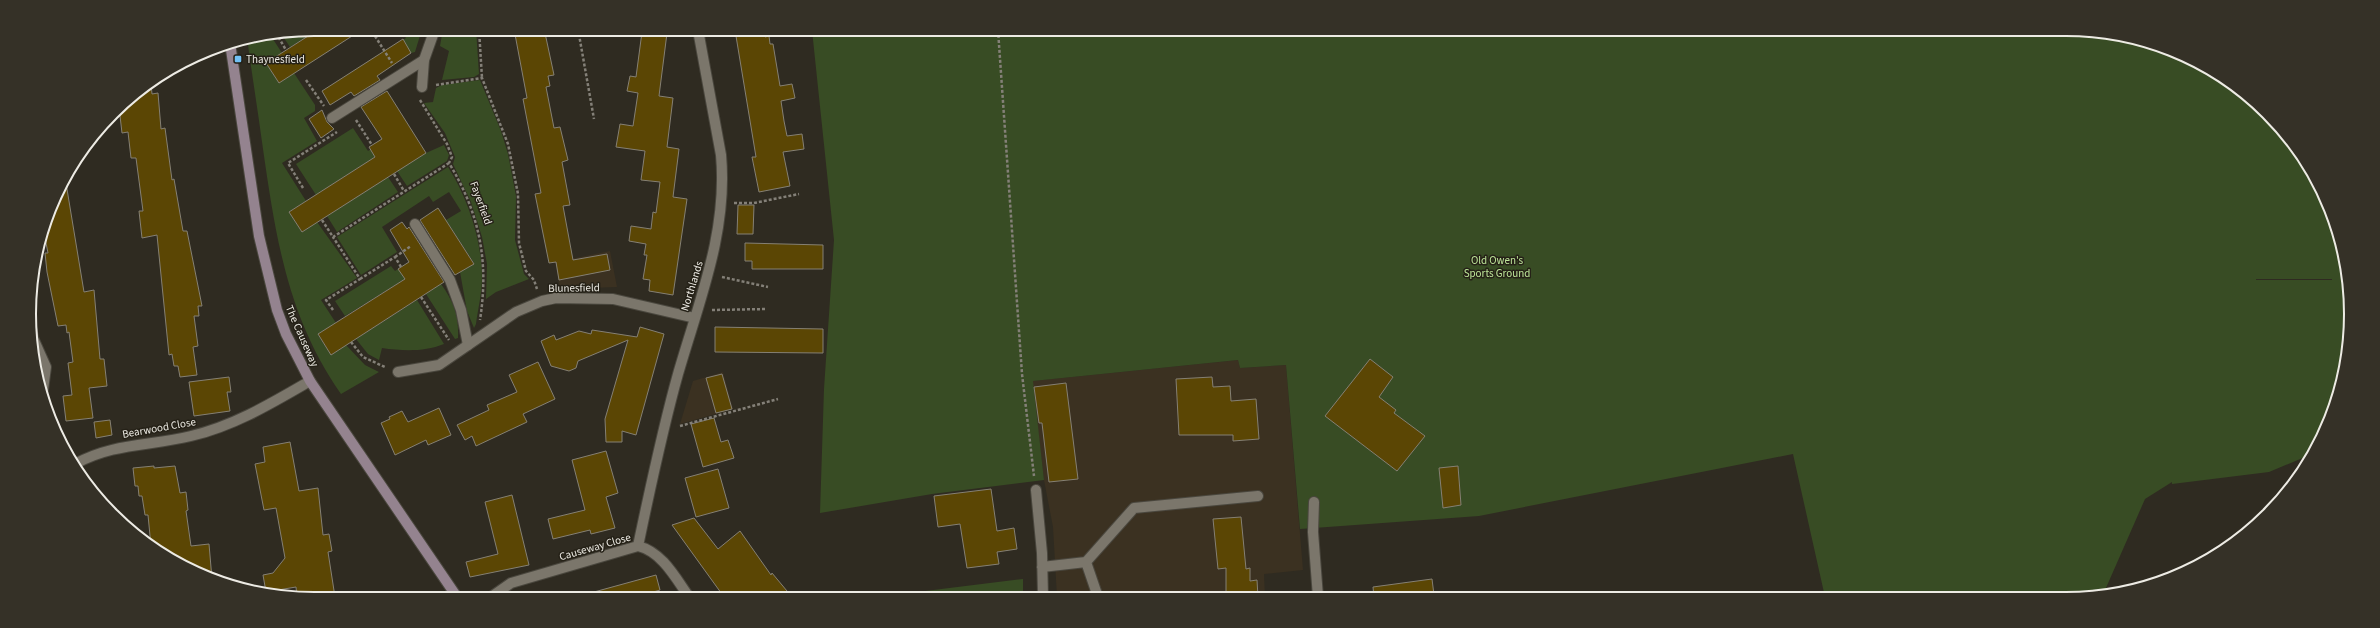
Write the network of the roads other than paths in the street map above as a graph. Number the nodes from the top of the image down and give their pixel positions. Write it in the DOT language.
graph roads {
  1 [pos="433,36"];
  2 [pos="699,36"];
  3 [pos="231,49"];
  4 [pos="424,60"];
  5 [pos="422,87"];
  6 [pos="332,118"];
  7 [pos="415,224"];
  8 [pos="696,313"];
  9 [pos="468,345"];
  10 [pos="38,349"];
  11 [pos="398,372"];
  12 [pos="310,381"];
  13 [pos="44,382"];
  14 [pos="79,462"];
  15 [pos="1036,490"];
  16 [pos="1258,496"];
  17 [pos="1314,502"];
  18 [pos="638,546"];
  19 [pos="1086,562"];
  20 [pos="1042,567"];
  21 [pos="454,592"];
  22 [pos="497,592"];
  23 [pos="686,592"];
  24 [pos="1043,592"];
  25 [pos="1096,592"];
  26 [pos="1318,592"];
  1 -- 4 [label="street"];
  2 -- 8 [label="street, Northlands"];
  3 -- 12 [label="main road, The Causeway"];
  4 -- 5 [label="street"];
  4 -- 6 [label="street"];
  7 -- 9 [label="street"];
  8 -- 9 [label="street, Blunesfield"];
  8 -- 18 [label="street, Northlands"];
  9 -- 11 [label="street, Blunesfield"];
  10 -- 13 [label="street"];
  12 -- 14 [label="street, Bearwood Close"];
  12 -- 21 [label="main road, The Causeway"];
  15 -- 20 [label="street"];
  16 -- 19 [label="street"];
  17 -- 26 [label="street"];
  18 -- 22 [label="street, Causeway Close"];
  18 -- 23 [label="street, Causeway Close"];
  19 -- 20 [label="street"];
  19 -- 25 [label="street"];
  20 -- 24 [label="street"];
}
